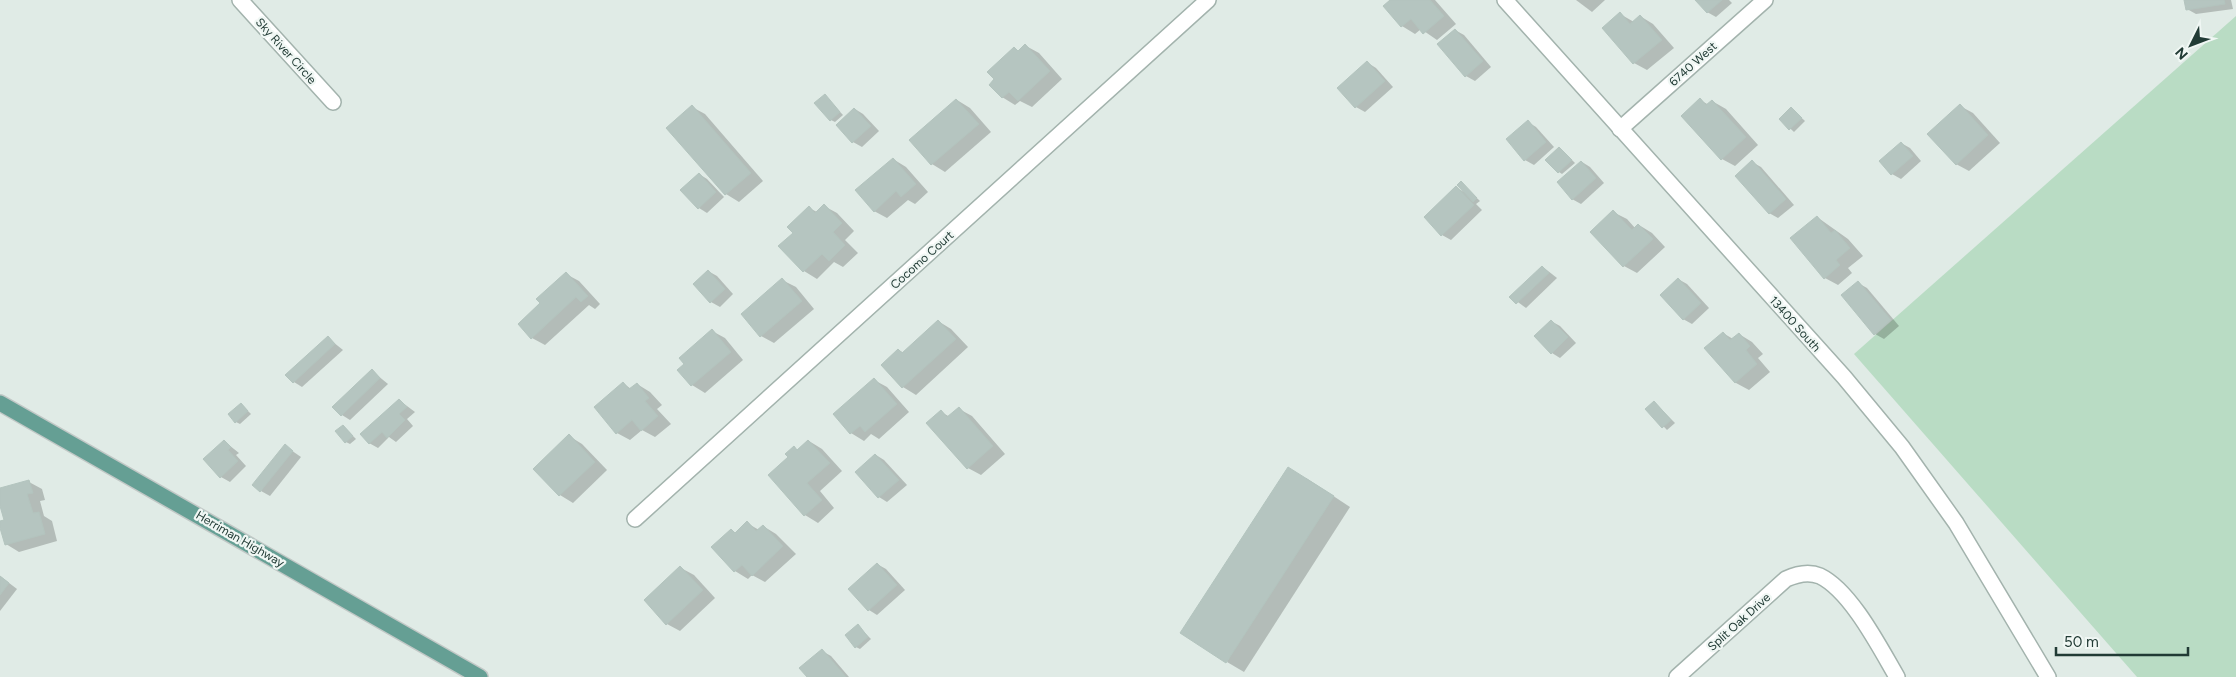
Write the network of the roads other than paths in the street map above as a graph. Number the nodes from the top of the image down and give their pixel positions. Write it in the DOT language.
graph roads {
  1 [pos="240,0"];
  2 [pos="1208,0"];
  3 [pos="1505,0"];
  4 [pos="1765,0"];
  5 [pos="333,102"];
  6 [pos="1620,129"];
  7 [pos="0,403"];
  8 [pos="636,519"];
  9 [pos="480,677"];
  10 [pos="1677,677"];
  11 [pos="1897,677"];
  12 [pos="2048,677"];
  1 -- 5 [label="street, Sky River Circle"];
  2 -- 8 [label="street, Cocomo Court"];
  3 -- 6 [label="street, 13400 South"];
  4 -- 6 [label="street, 6740 West"];
  6 -- 12 [label="street, 13400 South"];
  7 -- 9 [label="main road, Herriman Highway"];
  10 -- 11 [label="street, Split Oak Drive"];
}
